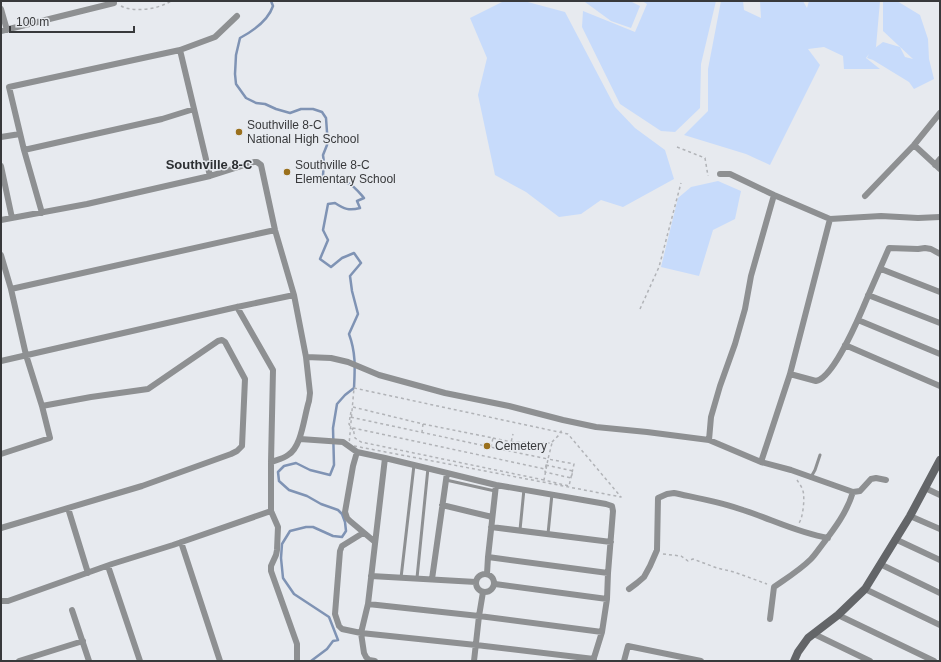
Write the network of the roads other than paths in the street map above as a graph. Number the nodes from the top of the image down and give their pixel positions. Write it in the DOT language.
graph roads {
  1 [pos="114,3"];
  2 [pos="1,8"];
  3 [pos="237,16"];
  4 [pos="4,30"];
  5 [pos="180,50"];
  6 [pos="194,109"];
  7 [pos="940,113"];
  8 [pos="20,134"];
  9 [pos="1,138"];
  10 [pos="914,145"];
  11 [pos="24,150"];
  12 [pos="940,159"];
  13 [pos="935,165"];
  14 [pos="1,166"];
  15 [pos="940,170"];
  16 [pos="720,174"];
  17 [pos="210,176"];
  18 [pos="774,195"];
  19 [pos="866,196"];
  20 [pos="42,213"];
  21 [pos="940,217"];
  22 [pos="12,218"];
  23 [pos="830,219"];
  24 [pos="1,220"];
  25 [pos="275,230"];
  26 [pos="940,254"];
  27 [pos="1,259"];
  28 [pos="881,269"];
  29 [pos="11,289"];
  30 [pos="940,292"];
  31 [pos="868,295"];
  32 [pos="294,296"];
  33 [pos="237,307"];
  34 [pos="858,320"];
  35 [pos="940,323"];
  36 [pos="845,346"];
  37 [pos="940,354"];
  38 [pos="26,355"];
  39 [pos="306,357"];
  40 [pos="1,361"];
  41 [pos="790,374"];
  42 [pos="940,386"];
  43 [pos="42,406"];
  44 [pos="300,439"];
  45 [pos="709,440"];
  46 [pos="357,452"];
  47 [pos="1,454"];
  48 [pos="820,455"];
  49 [pos="386,458"];
  50 [pos="940,460"];
  51 [pos="271,462"];
  52 [pos="761,462"];
  53 [pos="414,465"];
  54 [pos="428,468"];
  55 [pos="447,473"];
  56 [pos="810,477"];
  57 [pos="446,480"];
  58 [pos="886,480"];
  59 [pos="496,484"];
  60 [pos="925,488"];
  61 [pos="524,490"];
  62 [pos="495,491"];
  63 [pos="853,492"];
  64 [pos="552,494"];
  65 [pos="940,495"];
  66 [pos="442,505"];
  67 [pos="68,508"];
  68 [pos="271,511"];
  69 [pos="910,516"];
  70 [pos="492,517"];
  71 [pos="491,527"];
  72 [pos="1,528"];
  73 [pos="940,529"];
  74 [pos="520,530"];
  75 [pos="363,533"];
  76 [pos="548,534"];
  77 [pos="828,538"];
  78 [pos="895,538"];
  79 [pos="182,542"];
  80 [pos="375,542"];
  81 [pos="611,542"];
  82 [pos="488,557"];
  83 [pos="940,560"];
  84 [pos="880,564"];
  85 [pos="108,566"];
  86 [pos="88,573"];
  87 [pos="608,573"];
  88 [pos="487,574"];
  89 [pos="371,576"];
  90 [pos="401,578"];
  91 [pos="417,578"];
  92 [pos="432,579"];
  93 [pos="476,582"];
  94 [pos="495,584"];
  95 [pos="629,589"];
  96 [pos="865,589"];
  97 [pos="484,592"];
  98 [pos="940,593"];
  99 [pos="607,599"];
  100 [pos="1,601"];
  101 [pos="368,604"];
  102 [pos="72,610"];
  103 [pos="838,614"];
  104 [pos="479,616"];
  105 [pos="770,619"];
  106 [pos="940,625"];
  107 [pos="602,632"];
  108 [pos="361,633"];
  109 [pos="814,634"];
  110 [pos="83,641"];
  111 [pos="476,645"];
  112 [pos="593,660"];
  113 [pos="19,661"];
  114 [pos="89,661"];
  115 [pos="140,661"];
  116 [pos="220,661"];
  117 [pos="297,661"];
  118 [pos="375,661"];
  119 [pos="474,661"];
  120 [pos="624,661"];
  121 [pos="701,661"];
  122 [pos="794,661"];
  123 [pos="870,661"];
  124 [pos="934,661"];
  1 -- 4 [label="street"];
  2 -- 4 [label="street"];
  3 -- 5 [label="street"];
  5 -- 6 [label="street"];
  5 -- 8 [label="street"];
  6 -- 11 [label="street"];
  6 -- 17 [label="street"];
  7 -- 10 [label="street"];
  8 -- 9 [label="street"];
  8 -- 11 [label="street"];
  10 -- 13 [label="street"];
  10 -- 19 [label="street"];
  11 -- 20 [label="street"];
  12 -- 13 [label="street"];
  13 -- 15 [label="street"];
  14 -- 22 [label="street"];
  16 -- 18 [label="street"];
  17 -- 20 [label="street"];
  17 -- 25 [label="street"];
  18 -- 23 [label="street"];
  18 -- 45 [label="street"];
  20 -- 22 [label="street"];
  21 -- 23 [label="street"];
  22 -- 24 [label="street"];
  23 -- 41 [label="street"];
  25 -- 29 [label="street"];
  25 -- 32 [label="street"];
  26 -- 28 [label="street"];
  27 -- 29 [label="street"];
  28 -- 30 [label="street"];
  28 -- 31 [label="street"];
  29 -- 38 [label="street"];
  31 -- 34 [label="street"];
  31 -- 35 [label="street"];
  32 -- 33 [label="street"];
  32 -- 39 [label="street"];
  33 -- 38 [label="street"];
  33 -- 51 [label="street"];
  34 -- 36 [label="street"];
  34 -- 37 [label="street"];
  36 -- 41 [label="street"];
  36 -- 42 [label="street"];
  38 -- 40 [label="street"];
  38 -- 43 [label="street"];
  39 -- 44 [label="street"];
  39 -- 45 [label="street"];
  41 -- 52 [label="street"];
  43 -- 47 [label="street"];
  43 -- 67 [label="street"];
  44 -- 46 [label="street"];
  44 -- 51 [label="street"];
  45 -- 52 [label="street"];
  46 -- 49 [label="street"];
  46 -- 75 [label="street"];
  48 -- 56 [label="lane"];
  49 -- 53 [label="street"];
  49 -- 80 [label="street"];
  50 -- 60 [label="street"];
  51 -- 68 [label="street"];
  52 -- 56 [label="street"];
  53 -- 54 [label="street"];
  53 -- 90 [label="lane"];
  54 -- 55 [label="street"];
  54 -- 91 [label="lane"];
  55 -- 57 [label="street"];
  55 -- 59 [label="street"];
  56 -- 63 [label="street"];
  57 -- 62 [label="lane"];
  57 -- 66 [label="street"];
  58 -- 63 [label="street"];
  59 -- 61 [label="street"];
  59 -- 62 [label="street"];
  60 -- 65 [label="street"];
  60 -- 69 [label="street"];
  61 -- 64 [label="street"];
  61 -- 74 [label="lane"];
  62 -- 70 [label="street"];
  63 -- 77 [label="street"];
  64 -- 76 [label="lane"];
  64 -- 81 [label="street"];
  66 -- 70 [label="street"];
  66 -- 92 [label="street"];
  67 -- 72 [label="street"];
  67 -- 86 [label="street"];
  68 -- 79 [label="street"];
  68 -- 117 [label="street"];
  69 -- 73 [label="street"];
  69 -- 78 [label="street"];
  70 -- 71 [label="street"];
  71 -- 74 [label="street"];
  71 -- 82 [label="street"];
  74 -- 76 [label="street"];
  75 -- 80 [label="street"];
  75 -- 108 [label="street"];
  76 -- 81 [label="street"];
  77 -- 95 [label="street"];
  77 -- 105 [label="street"];
  78 -- 83 [label="street"];
  78 -- 84 [label="street"];
  79 -- 85 [label="street"];
  79 -- 116 [label="street"];
  80 -- 89 [label="street"];
  81 -- 87 [label="street"];
  82 -- 87 [label="street"];
  82 -- 88 [label="street"];
  84 -- 96 [label="street"];
  84 -- 98 [label="street"];
  85 -- 86 [label="street"];
  85 -- 115 [label="street"];
  86 -- 100 [label="street"];
  87 -- 99 [label="street"];
  88 -- 93 [label="street"];
  88 -- 94 [label="street"];
  89 -- 90 [label="street"];
  89 -- 101 [label="street"];
  90 -- 91 [label="street"];
  91 -- 92 [label="street"];
  92 -- 93 [label="street"];
  93 -- 97 [label="street"];
  94 -- 97 [label="street"];
  94 -- 99 [label="street"];
  96 -- 103 [label="street"];
  96 -- 106 [label="street"];
  97 -- 104 [label="street"];
  99 -- 107 [label="street"];
  101 -- 104 [label="street"];
  101 -- 108 [label="street"];
  102 -- 110 [label="street"];
  103 -- 109 [label="street"];
  103 -- 124 [label="street"];
  104 -- 107 [label="street"];
  104 -- 111 [label="street"];
  107 -- 112 [label="street"];
  108 -- 111 [label="street"];
  108 -- 118 [label="street"];
  109 -- 122 [label="street"];
  109 -- 123 [label="street"];
  110 -- 113 [label="street"];
  110 -- 114 [label="street"];
  111 -- 112 [label="street"];
  111 -- 119 [label="street"];
  120 -- 121 [label="street"];
}
